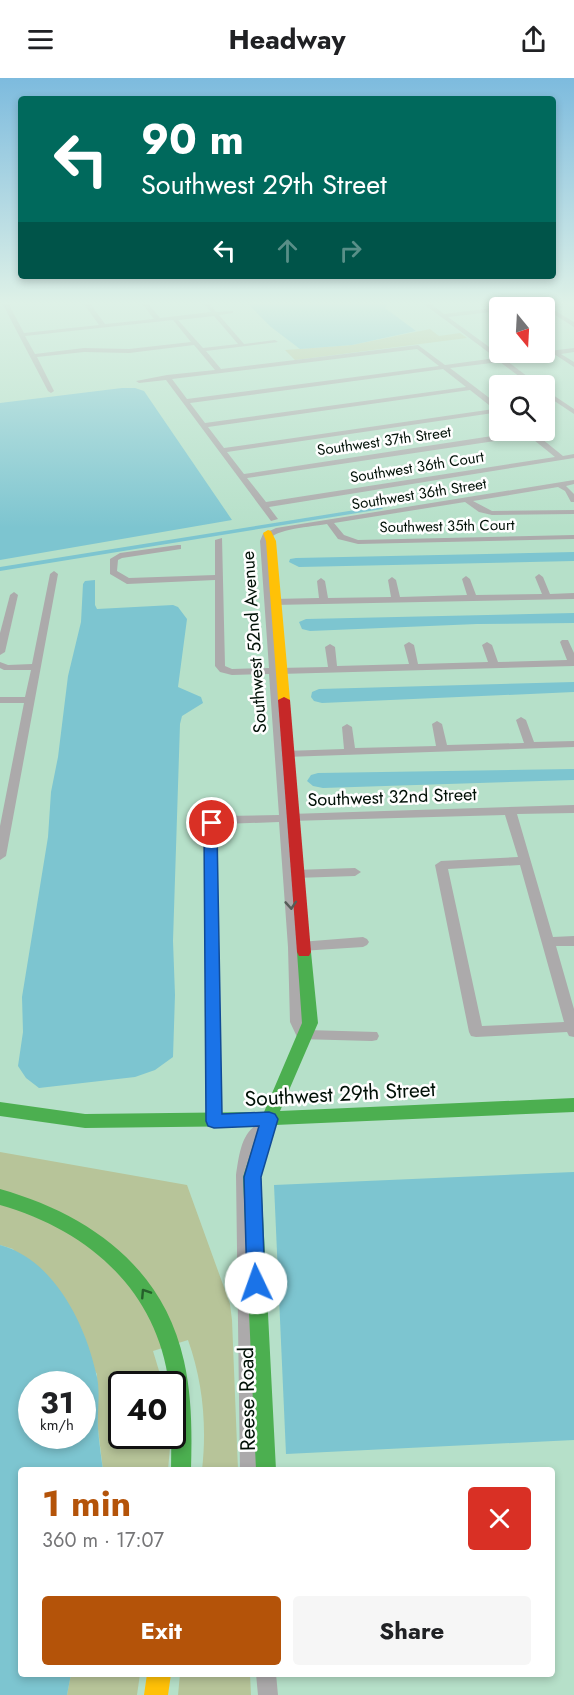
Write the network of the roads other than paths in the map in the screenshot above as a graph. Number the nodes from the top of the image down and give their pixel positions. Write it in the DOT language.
graph roads {
  1 [pos="44,376"];
  2 [pos="172,376"];
  3 [pos="368,376"];
  4 [pos="458,376"];
  5 [pos="167,377"];
  6 [pos="139,381"];
  7 [pos="472,388"];
  8 [pos="51,391"];
  9 [pos="555,399"];
  10 [pos="186,401"];
  11 [pos="489,402"];
  12 [pos="489,411"];
  13 [pos="574,412"];
  14 [pos="204,424"];
  15 [pos="489,438"];
  16 [pos="539,441"];
  17 [pos="223,450"];
  18 [pos="574,456"];
  19 [pos="561,458"];
  20 [pos="242,476"];
  21 [pos="574,482"];
  22 [pos="568,488"];
  23 [pos="467,500"];
  24 [pos="574,500"];
  25 [pos="264,505"];
  26 [pos="574,512"];
  27 [pos="274,519"];
  28 [pos="329,522"];
  29 [pos="268,533"];
  30 [pos="574,537"];
  31 [pos="219,540"];
  32 [pos="178,547"];
  33 [pos="54,574"];
  34 [pos="218,577"];
  35 [pos="539,577"];
  36 [pos="466,579"];
  37 [pos="392,580"];
  38 [pos="321,581"];
  39 [pos="14,595"];
  40 [pos="547,596"];
  41 [pos="574,596"];
  42 [pos="472,598"];
  43 [pos="396,600"];
  44 [pos="324,601"];
  45 [pos="272,602"];
  46 [pos="565,642"];
  47 [pos="409,645"];
  48 [pos="487,645"];
  49 [pos="330,647"];
  50 [pos="0,652"];
  51 [pos="574,663"];
  52 [pos="0,665"];
  53 [pos="494,665"];
  54 [pos="36,667"];
  55 [pos="414,667"];
  56 [pos="333,669"];
  57 [pos="278,670"];
  58 [pos="0,700"];
  59 [pos="30,700"];
  60 [pos="522,720"];
  61 [pos="437,724"];
  62 [pos="347,727"];
  63 [pos="574,744"];
  64 [pos="530,745"];
  65 [pos="442,748"];
  66 [pos="350,751"];
  67 [pos="284,754"];
  68 [pos="574,808"];
  69 [pos="510,810"];
  70 [pos="289,818"];
  71 [pos="0,856"];
  72 [pos="524,861"];
  73 [pos="355,872"];
  74 [pos="294,874"];
  75 [pos="574,940"];
  76 [pos="363,942"];
  77 [pos="549,942"];
  78 [pos="299,947"];
  79 [pos="574,1030"];
  80 [pos="303,1035"];
  81 [pos="372,1036"];
  82 [pos="574,1105"];
  83 [pos="0,1109"];
  84 [pos="269,1119"];
  85 [pos="214,1121"];
  86 [pos="0,1197"];
  87 [pos="252,1213"];
  88 [pos="181,1467"];
  89 [pos="249,1467"];
  90 [pos="266,1467"];
  91 [pos="159,1677"];
  92 [pos="266,1677"];
  93 [pos="272,1677"];
  94 [pos="156,1695"];
  95 [pos="268,1695"];
  96 [pos="273,1695"];
  1 -- 8 [label="street"];
  2 -- 5 [label="street"];
  3 -- 10 [label="street"];
  4 -- 7 [label="street"];
  5 -- 6 [label="street"];
  5 -- 10 [label="street"];
  7 -- 11 [label="street"];
  7 -- 14 [label="street"];
  9 -- 13 [label="street"];
  10 -- 14 [label="street"];
  12 -- 17 [label="street"];
  14 -- 17 [label="street"];
  15 -- 20 [label="street, Southwest 37th Street"];
  16 -- 19 [label="street"];
  17 -- 20 [label="street"];
  18 -- 19 [label="street, Southwest 36th Court"];
  19 -- 25 [label="street, Southwest 36th Court"];
  20 -- 25 [label="street"];
  21 -- 22 [label="street, Southwest 36th Street"];
  22 -- 23 [label="street, Southwest 36th Street"];
  22 -- 24 [label="street"];
  23 -- 26 [label="street"];
  23 -- 28 [label="street, Southwest 36th Street"];
  25 -- 27 [label="street"];
  28 -- 29 [label="street, Southwest 36th Street"];
  28 -- 30 [label="street, Southwest 35th Court"];
  29 -- 45 [label="main road, Southwest 52nd Avenue"];
  31 -- 34 [label="street"];
  32 -- 34 [label="street"];
  33 -- 54 [label="street"];
  34 -- 57 [label="street"];
  35 -- 40 [label="street"];
  36 -- 42 [label="street"];
  37 -- 43 [label="street"];
  38 -- 44 [label="street"];
  39 -- 50 [label="street"];
  40 -- 41 [label="street"];
  40 -- 42 [label="street"];
  42 -- 43 [label="street"];
  43 -- 44 [label="street"];
  44 -- 45 [label="street"];
  45 -- 57 [label="main road, Southwest 52nd Avenue"];
  46 -- 51 [label="street"];
  47 -- 55 [label="street"];
  48 -- 53 [label="street"];
  49 -- 56 [label="street"];
  51 -- 53 [label="street"];
  52 -- 54 [label="street"];
  53 -- 55 [label="street"];
  54 -- 59 [label="street"];
  55 -- 56 [label="street"];
  56 -- 57 [label="street"];
  57 -- 67 [label="main road, Southwest 52nd Avenue"];
  58 -- 59 [label="street"];
  59 -- 71 [label="street"];
  60 -- 64 [label="street"];
  61 -- 65 [label="street"];
  62 -- 66 [label="street"];
  63 -- 64 [label="street"];
  64 -- 65 [label="street"];
  65 -- 66 [label="street"];
  66 -- 67 [label="street"];
  67 -- 70 [label="main road, Southwest 52nd Avenue"];
  68 -- 69 [label="street, Southwest 32nd Street"];
  69 -- 70 [label="street, Southwest 32nd Street"];
  69 -- 72 [label="street"];
  70 -- 74 [label="main road, Southwest 52nd Avenue"];
  70 -- 85 [label="street, Southwest 32nd Street"];
  72 -- 77 [label="street"];
  72 -- 79 [label="street"];
  73 -- 74 [label="street"];
  74 -- 78 [label="main road, Southwest 52nd Avenue"];
  75 -- 77 [label="street"];
  76 -- 78 [label="street"];
  77 -- 79 [label="street"];
  78 -- 80 [label="main road, Southwest 52nd Avenue"];
  80 -- 81 [label="street"];
  80 -- 84 [label="main road, Southwest 52nd Avenue"];
  82 -- 84 [label="main road, Southwest 29th Street"];
  83 -- 85 [label="main road, Southwest 29th Street"];
  84 -- 85 [label="main road, Southwest 29th Street"];
  84 -- 87 [label="street, Reese Road"];
  84 -- 89 [label="street, Reese Road"];
  88 -- 86 [label="main road, one-way"];
  87 -- 90 [label="main road, Reese Road"];
  91 -- 94 [label="main road"];
  92 -- 95 [label="street"];
  93 -- 96 [label="street"];
}
